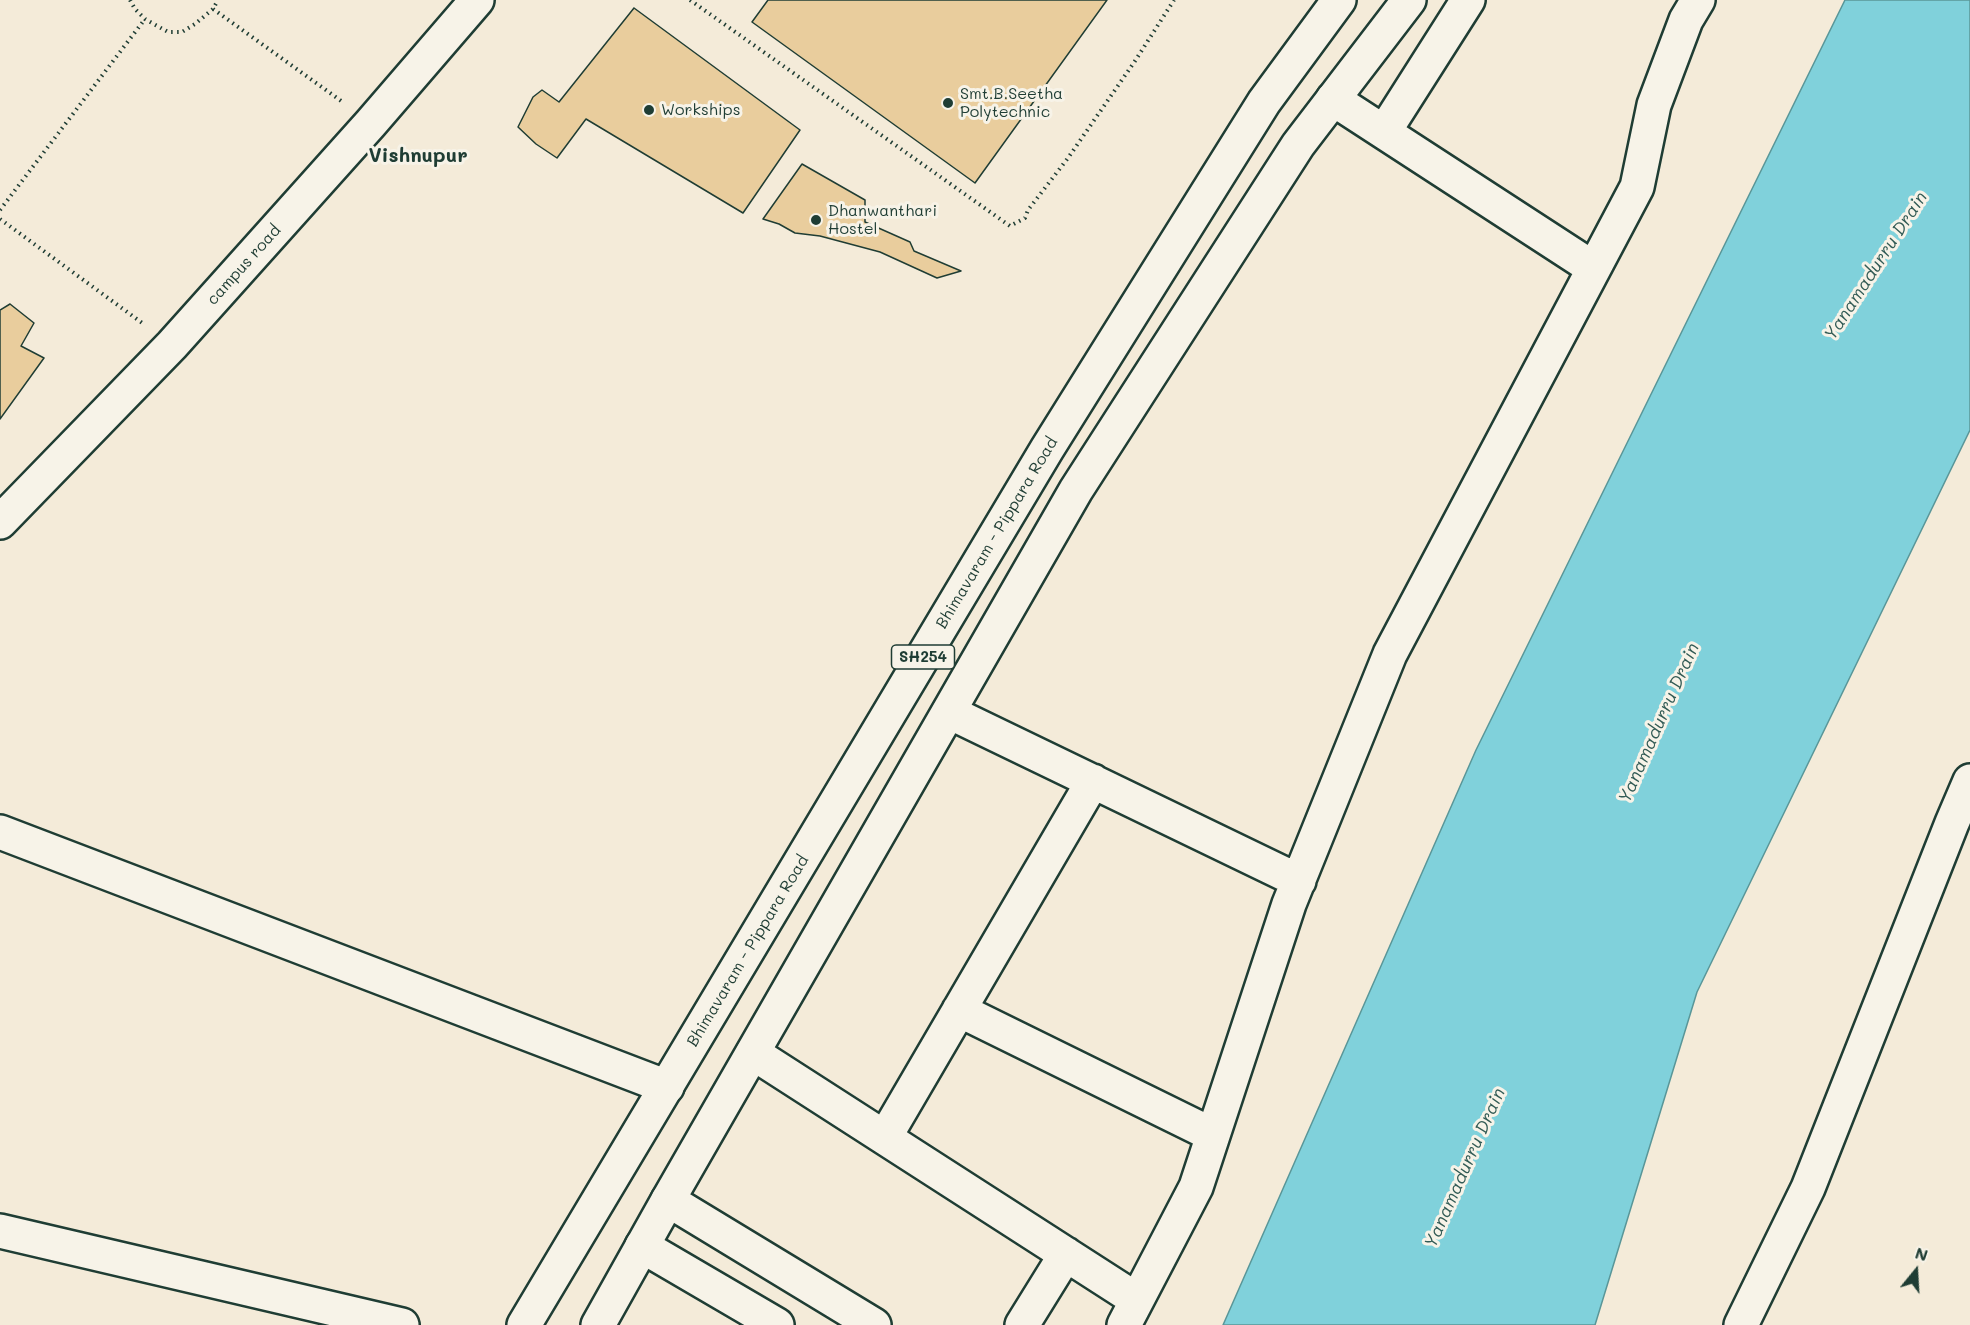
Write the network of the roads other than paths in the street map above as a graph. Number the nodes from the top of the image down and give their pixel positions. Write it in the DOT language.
graph roads {
  1 [pos="477,0"];
  2 [pos="1339,0"];
  3 [pos="1408,0"];
  4 [pos="1468,0"];
  5 [pos="1698,0"];
  6 [pos="1333,99"];
  7 [pos="1384,132"];
  8 [pos="1593,268"];
  9 [pos="0,522"];
  10 [pos="949,712"];
  11 [pos="1093,781"];
  12 [pos="1970,781"];
  13 [pos="0,832"];
  14 [pos="1299,881"];
  15 [pos="959,1010"];
  16 [pos="753,1053"];
  17 [pos="667,1087"];
  18 [pos="1213,1135"];
  19 [pos="885,1137"];
  20 [pos="668,1200"];
  21 [pos="0,1231"];
  22 [pos="642,1246"];
  23 [pos="1066,1254"];
  24 [pos="1131,1312"];
  25 [pos="402,1325"];
  26 [pos="524,1325"];
  27 [pos="598,1325"];
  28 [pos="777,1325"];
  29 [pos="874,1325"];
  30 [pos="1022,1325"];
  31 [pos="1741,1325"];
  1 -- 9 [label="street, campus road"];
  2 -- 17 [label="street, Bhimavaram - Pippara Road / SH254"];
  3 -- 6 [label="street, SH254"];
  4 -- 7 [label="street"];
  5 -- 8 [label="street"];
  6 -- 7 [label="street"];
  6 -- 10 [label="street, SH254"];
  7 -- 8 [label="street"];
  8 -- 14 [label="street"];
  10 -- 11 [label="street"];
  10 -- 16 [label="street, SH254"];
  11 -- 14 [label="street"];
  11 -- 15 [label="street"];
  12 -- 31 [label="street"];
  13 -- 17 [label="street"];
  14 -- 18 [label="street"];
  15 -- 18 [label="street"];
  15 -- 19 [label="street"];
  16 -- 19 [label="street"];
  16 -- 20 [label="street, SH254"];
  17 -- 26 [label="street, Bhimavaram - Pippara Road / SH254"];
  18 -- 24 [label="street"];
  19 -- 23 [label="street"];
  20 -- 22 [label="street, SH254"];
  20 -- 29 [label="street"];
  21 -- 25 [label="street"];
  22 -- 27 [label="street, SH254"];
  22 -- 28 [label="street"];
  23 -- 24 [label="street"];
  23 -- 30 [label="street"];
}
